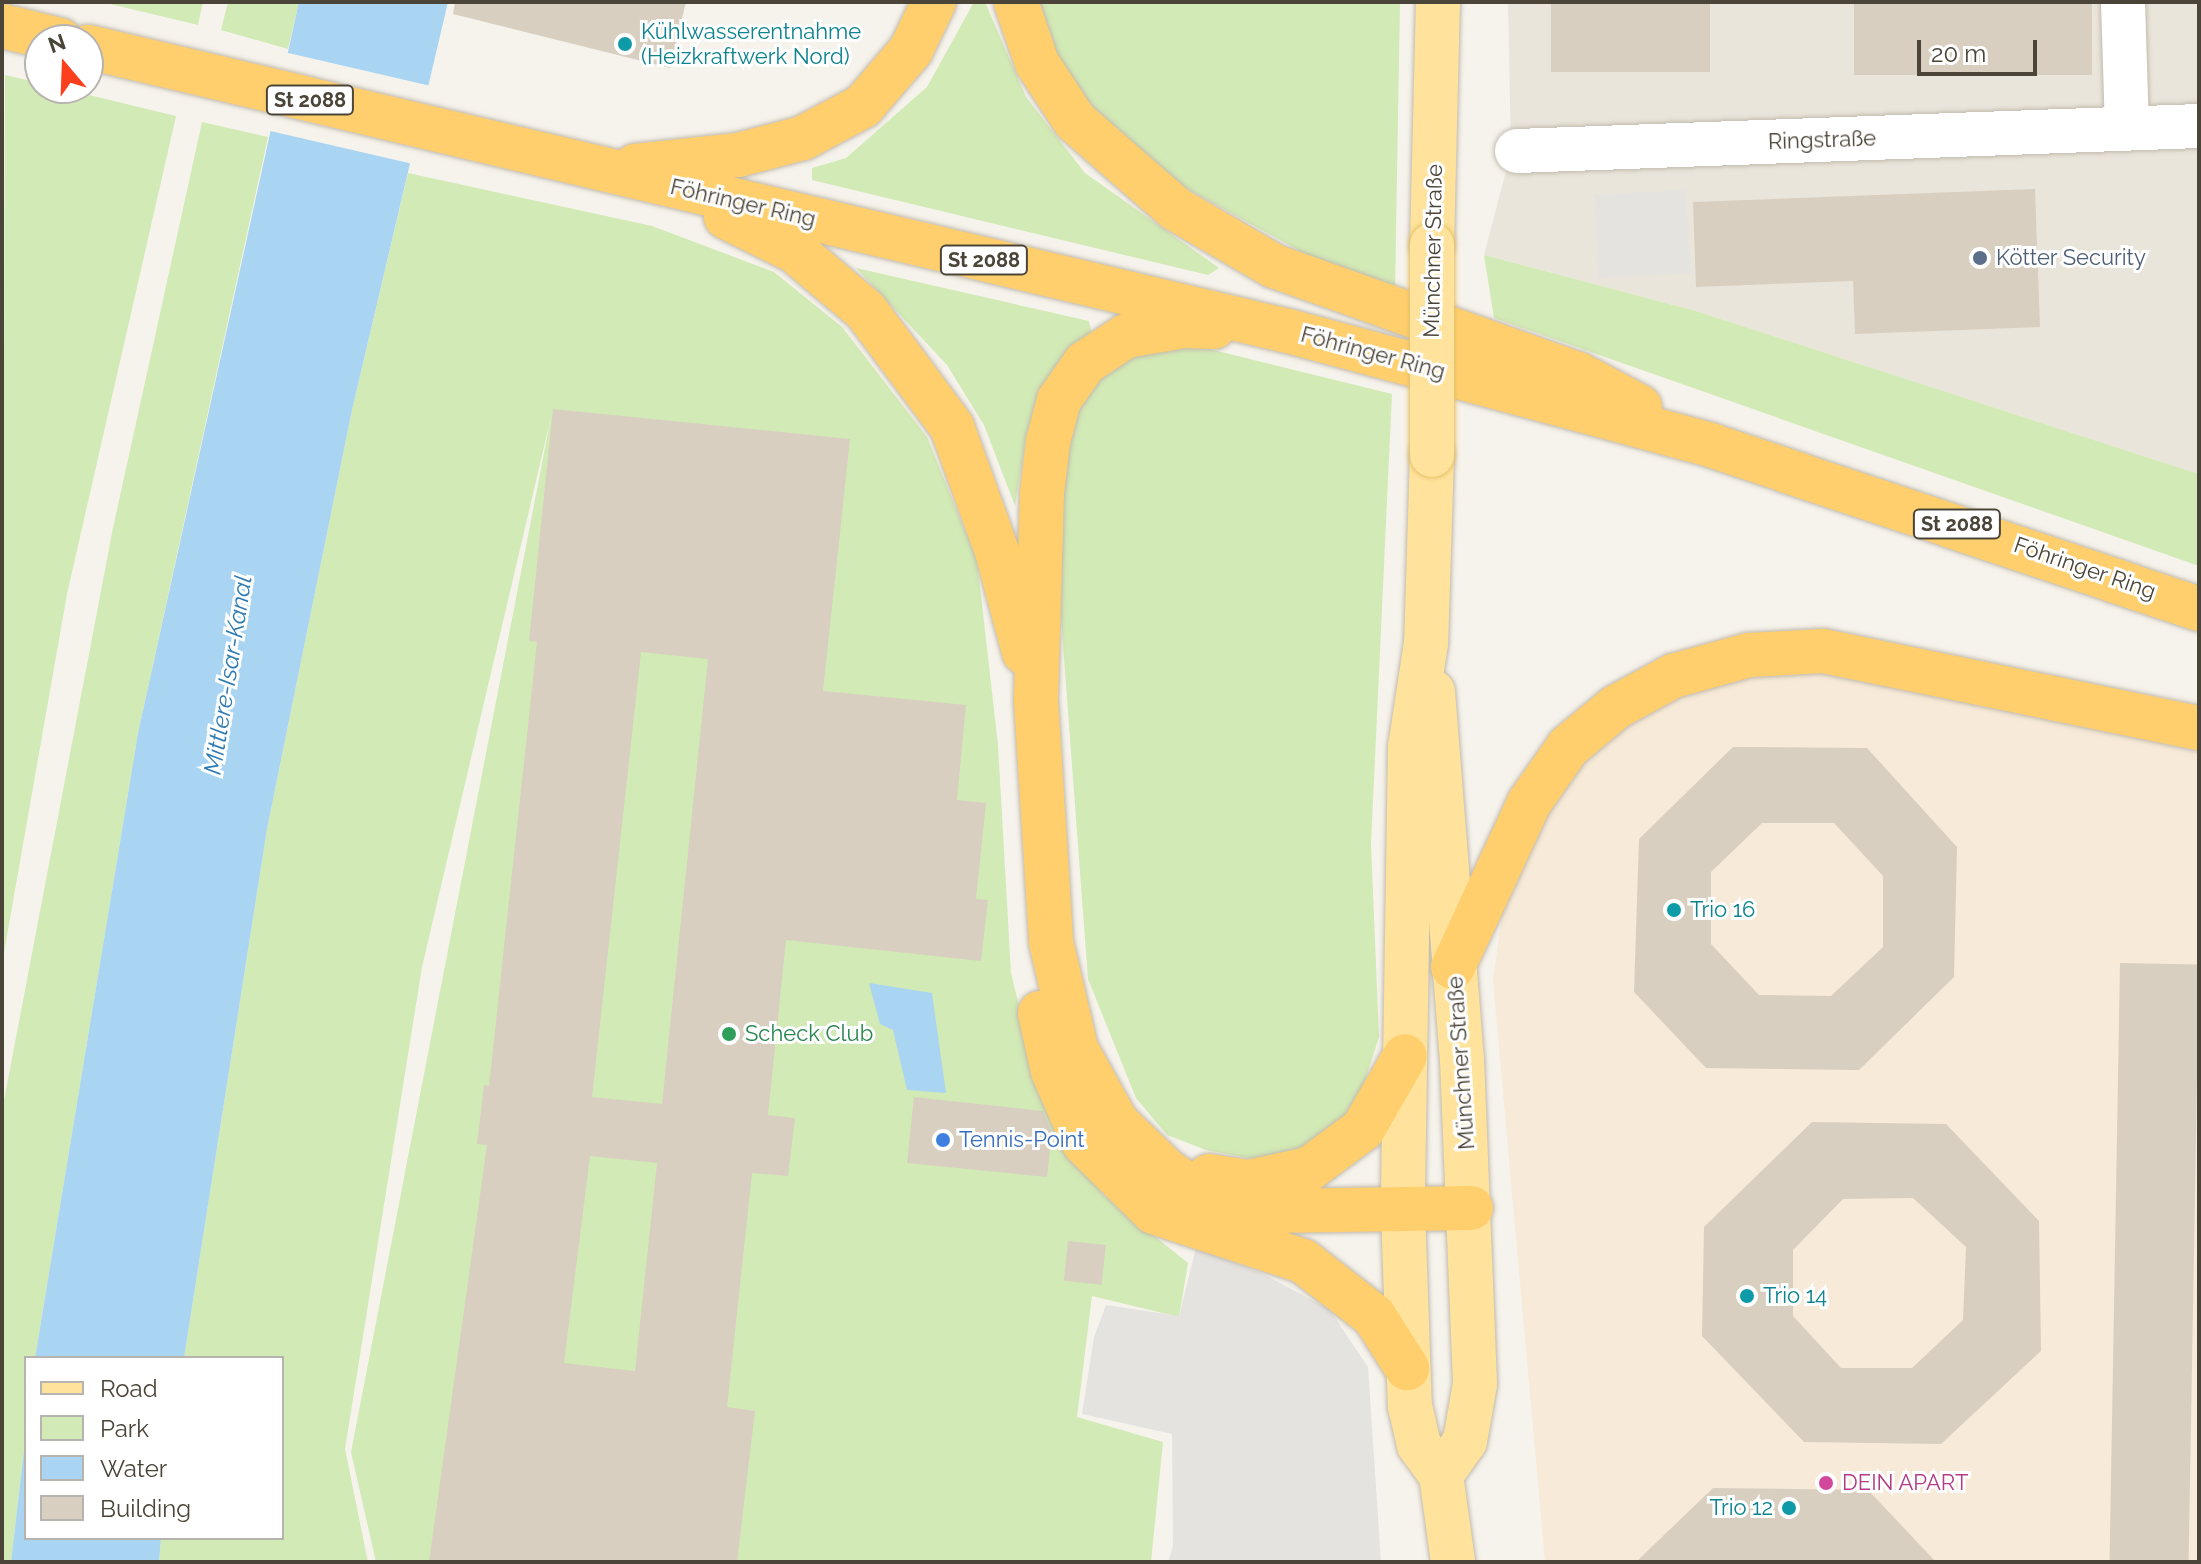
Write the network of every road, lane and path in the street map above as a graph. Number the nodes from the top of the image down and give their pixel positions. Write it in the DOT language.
graph roads {
  1 [pos="934,2"];
  2 [pos="1016,2"];
  3 [pos="1438,2"];
  4 [pos="2123,2"];
  5 [pos="2,26"];
  6 [pos="24,31"];
  7 [pos="104,51"];
  8 [pos="2199,126"];
  9 [pos="2127,128"];
  10 [pos="1517,151"];
  11 [pos="597,170"];
  12 [pos="680,189"];
  13 [pos="1288,331"];
  14 [pos="1713,446"];
  15 [pos="2199,609"];
  16 [pos="1426,643"];
  17 [pos="1036,701"];
  18 [pos="2199,728"];
  19 [pos="1051,942"];
  20 [pos="1453,967"];
  21 [pos="1405,1056"];
  22 [pos="1167,1171"];
  23 [pos="1471,1208"];
  24 [pos="1403,1210"];
  25 [pos="1407,1368"];
  26 [pos="1441,1475"];
  27 [pos="1453,1562"];
  1 -- 11 [label="highway"];
  2 -- 14 [label="highway"];
  3 -- 16 [label="main road, Münchner Straße, bridge"];
  4 -- 9 [label="street"];
  5 -- 6 [label="highway"];
  7 -- 11 [label="highway, Föhringer Ring / St 2088"];
  8 -- 9 [label="street, Ringstraße"];
  9 -- 10 [label="street, Ringstraße"];
  11 -- 12 [label="highway, Föhringer Ring / St 2088"];
  12 -- 13 [label="highway, Föhringer Ring / St 2088"];
  12 -- 17 [label="highway"];
  13 -- 14 [label="highway, Föhringer Ring / St 2088"];
  13 -- 17 [label="highway"];
  14 -- 15 [label="highway, Föhringer Ring / St 2088"];
  16 -- 20 [label="main road, Münchner Straße"];
  16 -- 21 [label="main road, Münchner Straße"];
  17 -- 19 [label="highway"];
  18 -- 20 [label="highway"];
  19 -- 22 [label="highway"];
  19 -- 25 [label="highway"];
  20 -- 23 [label="main road, Münchner Straße"];
  21 -- 22 [label="highway"];
  21 -- 24 [label="main road, Münchner Straße"];
  22 -- 24 [label="highway"];
  23 -- 24 [label="highway"];
  23 -- 26 [label="main road, Münchner Straße"];
  24 -- 25 [label="main road, Münchner Straße"];
  25 -- 26 [label="main road, Münchner Straße"];
  26 -- 27 [label="main road, Münchner Straße"];
}
